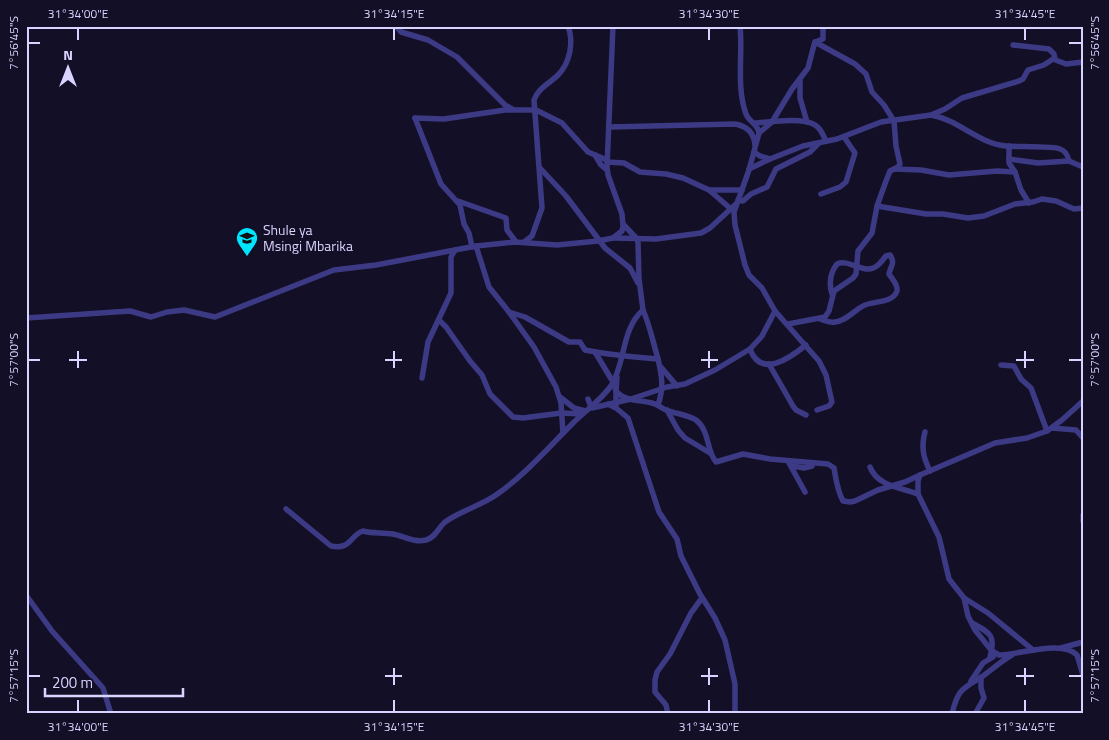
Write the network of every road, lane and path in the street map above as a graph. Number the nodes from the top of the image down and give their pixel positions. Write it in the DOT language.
graph roads {
  1 [pos="396,26"];
  2 [pos="568,26"];
  3 [pos="613,26"];
  4 [pos="740,26"];
  5 [pos="823,26"];
  6 [pos="815,42"];
  7 [pos="1014,45"];
  8 [pos="1055,59"];
  9 [pos="1083,62"];
  10 [pos="800,79"];
  11 [pos="514,110"];
  12 [pos="534,110"];
  13 [pos="931,115"];
  14 [pos="894,121"];
  15 [pos="772,122"];
  16 [pos="807,122"];
  17 [pos="755,123"];
  18 [pos="609,127"];
  19 [pos="759,133"];
  20 [pos="844,136"];
  21 [pos="823,142"];
  22 [pos="1009,146"];
  23 [pos="755,150"];
  24 [pos="595,155"];
  25 [pos="770,159"];
  26 [pos="1009,159"];
  27 [pos="607,161"];
  28 [pos="1069,161"];
  29 [pos="900,162"];
  30 [pos="1083,167"];
  31 [pos="540,168"];
  32 [pos="749,169"];
  33 [pos="893,169"];
  34 [pos="908,169"];
  35 [pos="608,170"];
  36 [pos="1015,172"];
  37 [pos="709,190"];
  38 [pos="742,190"];
  39 [pos="821,194"];
  40 [pos="458,201"];
  41 [pos="1029,203"];
  42 [pos="735,205"];
  43 [pos="877,206"];
  44 [pos="1083,208"];
  45 [pos="623,224"];
  46 [pos="613,238"];
  47 [pos="637,239"];
  48 [pos="601,241"];
  49 [pos="516,242"];
  50 [pos="524,242"];
  51 [pos="474,247"];
  52 [pos="455,250"];
  53 [pos="857,268"];
  54 [pos="640,287"];
  55 [pos="832,295"];
  56 [pos="643,310"];
  57 [pos="775,311"];
  58 [pos="509,312"];
  59 [pos="26,318"];
  60 [pos="820,319"];
  61 [pos="439,320"];
  62 [pos="788,324"];
  63 [pos="806,345"];
  64 [pos="750,349"];
  65 [pos="595,352"];
  66 [pos="623,357"];
  67 [pos="657,361"];
  68 [pos="769,364"];
  69 [pos="1001,365"];
  70 [pos="618,373"];
  71 [pos="422,378"];
  72 [pos="613,382"];
  73 [pos="677,386"];
  74 [pos="662,389"];
  75 [pos="616,391"];
  76 [pos="560,397"];
  77 [pos="588,399"];
  78 [pos="631,399"];
  79 [pos="1083,401"];
  80 [pos="616,405"];
  81 [pos="658,405"];
  82 [pos="587,410"];
  83 [pos="667,410"];
  84 [pos="817,410"];
  85 [pos="562,414"];
  86 [pos="806,415"];
  87 [pos="1049,429"];
  88 [pos="925,432"];
  89 [pos="563,433"];
  90 [pos="1082,437"];
  91 [pos="712,455"];
  92 [pos="790,464"];
  93 [pos="870,467"];
  94 [pos="930,472"];
  95 [pos="920,475"];
  96 [pos="892,486"];
  97 [pos="805,492"];
  98 [pos="918,494"];
  99 [pos="286,510"];
  100 [pos="1083,515"];
  101 [pos="1083,521"];
  102 [pos="26,596"];
  103 [pos="702,598"];
  104 [pos="964,598"];
  105 [pos="1083,642"];
  106 [pos="1061,648"];
  107 [pos="1033,650"];
  108 [pos="1018,652"];
  109 [pos="991,654"];
  110 [pos="1083,675"];
  111 [pos="981,677"];
  112 [pos="971,682"];
  113 [pos="111,714"];
  114 [pos="668,714"];
  115 [pos="735,714"];
  116 [pos="952,714"];
  117 [pos="975,714"];
  1 -- 11 [label="street"];
  2 -- 12 [label="street"];
  3 -- 18 [label="street"];
  4 -- 17 [label="street"];
  5 -- 6 [label="street"];
  6 -- 10 [label="street"];
  6 -- 14 [label="street"];
  7 -- 8 [label="street"];
  8 -- 9 [label="street"];
  8 -- 13 [label="street"];
  10 -- 15 [label="street"];
  10 -- 16 [label="street"];
  11 -- 12 [label="street"];
  11 -- 40 [label="street"];
  12 -- 24 [label="street"];
  12 -- 31 [label="street"];
  13 -- 14 [label="street"];
  13 -- 22 [label="street"];
  14 -- 20 [label="street"];
  14 -- 29 [label="street"];
  15 -- 16 [label="street"];
  15 -- 17 [label="street"];
  15 -- 19 [label="street"];
  16 -- 21 [label="street"];
  17 -- 19 [label="street"];
  18 -- 23 [label="street"];
  18 -- 27 [label="street"];
  19 -- 23 [label="street"];
  20 -- 21 [label="street"];
  20 -- 39 [label="street"];
  21 -- 25 [label="street"];
  21 -- 42 [label="street"];
  22 -- 26 [label="street"];
  22 -- 28 [label="street"];
  23 -- 25 [label="street"];
  23 -- 32 [label="street"];
  24 -- 27 [label="street"];
  24 -- 35 [label="street"];
  25 -- 32 [label="street"];
  26 -- 28 [label="street"];
  26 -- 36 [label="street"];
  27 -- 35 [label="street"];
  27 -- 37 [label="street"];
  28 -- 30 [label="street"];
  29 -- 33 [label="street"];
  29 -- 34 [label="street"];
  31 -- 48 [label="street"];
  31 -- 50 [label="street"];
  32 -- 38 [label="street"];
  33 -- 34 [label="street"];
  33 -- 43 [label="street"];
  34 -- 36 [label="street"];
  35 -- 45 [label="street"];
  36 -- 41 [label="street"];
  37 -- 38 [label="street"];
  37 -- 42 [label="street"];
  38 -- 42 [label="street"];
  40 -- 49 [label="street"];
  40 -- 51 [label="street"];
  41 -- 43 [label="street"];
  41 -- 44 [label="street"];
  42 -- 47 [label="street"];
  42 -- 57 [label="street"];
  43 -- 53 [label="street"];
  45 -- 46 [label="street"];
  45 -- 47 [label="street"];
  46 -- 47 [label="street"];
  46 -- 48 [label="street"];
  47 -- 54 [label="street"];
  48 -- 50 [label="street"];
  48 -- 54 [label="street"];
  49 -- 50 [label="street"];
  49 -- 51 [label="street"];
  51 -- 52 [label="street"];
  51 -- 58 [label="street"];
  52 -- 59 [label="street"];
  52 -- 61 [label="street"];
  53 -- 55 [label="street"];
  53 -- 55 [label="street"];
  53 -- 60 [label="street"];
  54 -- 56 [label="street"];
  55 -- 60 [label="street"];
  56 -- 66 [label="street"];
  56 -- 67 [label="street"];
  57 -- 62 [label="street"];
  57 -- 64 [label="street"];
  58 -- 65 [label="street"];
  58 -- 76 [label="street"];
  60 -- 62 [label="street"];
  61 -- 71 [label="street"];
  61 -- 85 [label="street"];
  62 -- 63 [label="street"];
  63 -- 68 [label="street"];
  63 -- 84 [label="street"];
  64 -- 68 [label="street"];
  64 -- 73 [label="street"];
  65 -- 66 [label="street"];
  65 -- 72 [label="street"];
  66 -- 67 [label="street"];
  66 -- 70 [label="street"];
  67 -- 73 [label="street"];
  67 -- 74 [label="street"];
  68 -- 86 [label="street"];
  69 -- 87 [label="street"];
  70 -- 72 [label="street"];
  70 -- 75 [label="street"];
  72 -- 75 [label="street"];
  72 -- 82 [label="street"];
  73 -- 74 [label="street"];
  74 -- 78 [label="street"];
  74 -- 81 [label="street"];
  75 -- 78 [label="street"];
  75 -- 80 [label="street"];
  76 -- 82 [label="street"];
  76 -- 85 [label="street"];
  77 -- 82 [label="street"];
  78 -- 80 [label="street"];
  78 -- 81 [label="street"];
  79 -- 87 [label="street"];
  80 -- 82 [label="street"];
  80 -- 103 [label="street"];
  81 -- 83 [label="street"];
  82 -- 85 [label="street"];
  82 -- 89 [label="street"];
  83 -- 91 [label="street"];
  83 -- 91 [label="street"];
  85 -- 89 [label="street"];
  87 -- 90 [label="street"];
  87 -- 94 [label="street"];
  88 -- 94 [label="street"];
  89 -- 99 [label="street"];
  91 -- 92 [label="street"];
  92 -- 96 [label="street"];
  92 -- 97 [label="street"];
  93 -- 96 [label="street"];
  94 -- 95 [label="street"];
  95 -- 96 [label="street"];
  95 -- 98 [label="street"];
  96 -- 98 [label="street"];
  98 -- 104 [label="street"];
  100 -- 101 [label="street"];
  102 -- 113 [label="street"];
  103 -- 114 [label="street"];
  103 -- 115 [label="street"];
  104 -- 107 [label="street"];
  104 -- 109 [label="street"];
  105 -- 106 [label="street"];
  106 -- 107 [label="street"];
  106 -- 110 [label="street"];
  107 -- 108 [label="street"];
  108 -- 109 [label="street"];
  108 -- 111 [label="street"];
  109 -- 112 [label="street"];
  111 -- 112 [label="street"];
  111 -- 117 [label="street"];
  112 -- 116 [label="street"];
}
